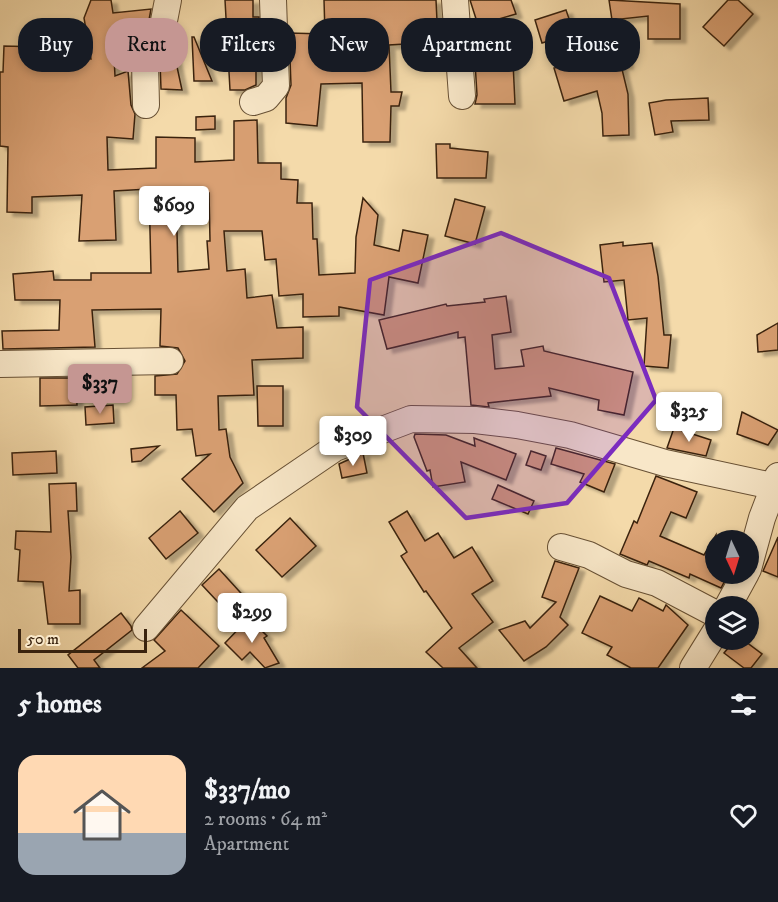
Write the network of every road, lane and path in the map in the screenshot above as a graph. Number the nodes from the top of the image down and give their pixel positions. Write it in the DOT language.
graph roads {
  1 [pos="168,0"];
  2 [pos="273,0"];
  3 [pos="455,0"];
  4 [pos="462,96"];
  5 [pos="253,102"];
  6 [pos="146,105"];
  7 [pos="170,362"];
  8 [pos="0,364"];
  9 [pos="775,481"];
  10 [pos="759,532"];
  11 [pos="561,547"];
  12 [pos="705,608"];
  13 [pos="146,628"];
  14 [pos="705,649"];
  15 [pos="693,668"];
  1 -- 6 [label="street"];
  2 -- 5 [label="street"];
  3 -- 4 [label="street"];
  7 -- 8 [label="street"];
  9 -- 10 [label="street"];
  9 -- 13 [label="street"];
  11 -- 12 [label="street"];
  14 -- 15 [label="street"];
}
